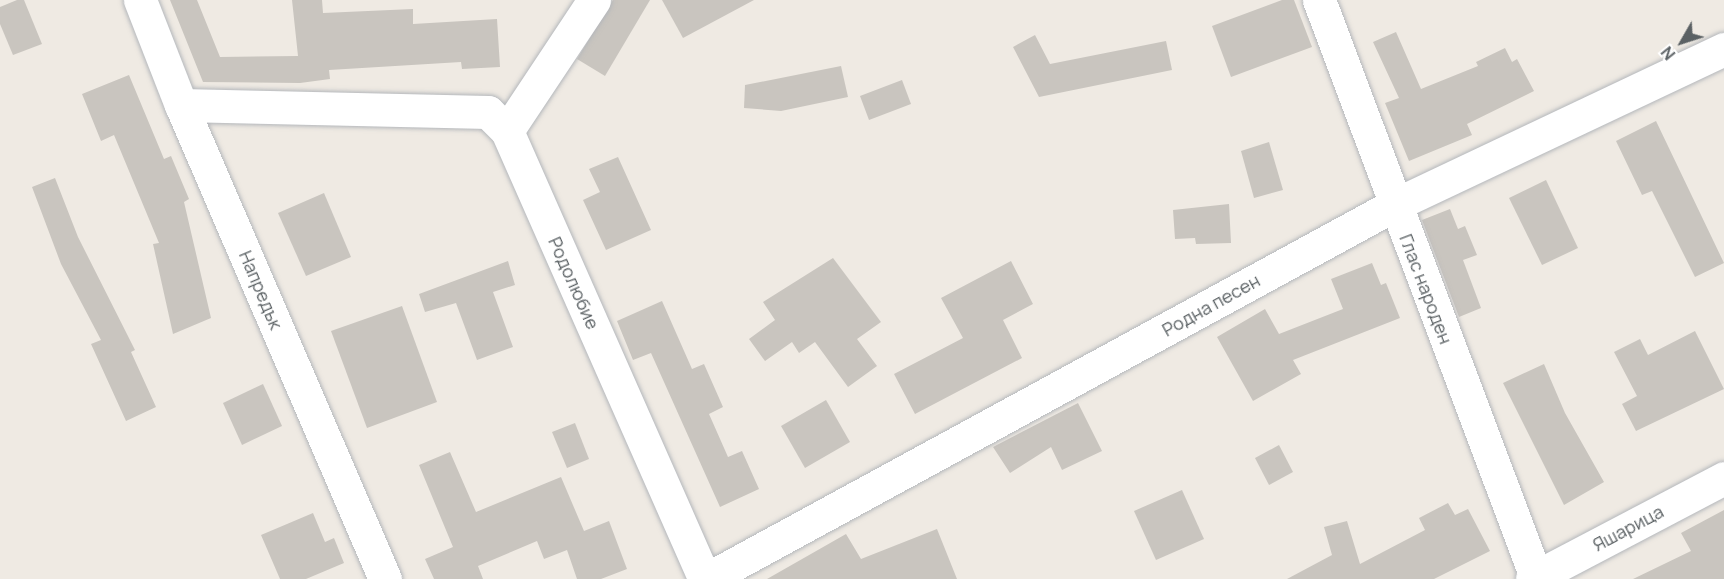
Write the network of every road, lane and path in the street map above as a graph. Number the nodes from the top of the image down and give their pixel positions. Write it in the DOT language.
graph roads {
  1 [pos="140,0"];
  2 [pos="594,0"];
  3 [pos="1319,0"];
  4 [pos="1724,49"];
  5 [pos="181,105"];
  6 [pos="507,131"];
  7 [pos="1394,205"];
  8 [pos="1724,478"];
  9 [pos="1534,578"];
  10 [pos="385,579"];
  11 [pos="706,579"];
  1 -- 5 [label="street, Напредък"];
  2 -- 6 [label="street"];
  3 -- 7 [label="street, Глас народен"];
  4 -- 7 [label="street, Родна песен"];
  5 -- 6 [label="street"];
  5 -- 10 [label="street, Напредък"];
  6 -- 11 [label="street, Родолюбие"];
  7 -- 9 [label="street, Глас народен"];
  7 -- 11 [label="street, Родна песен"];
  8 -- 9 [label="street, Яшарица"];
}
